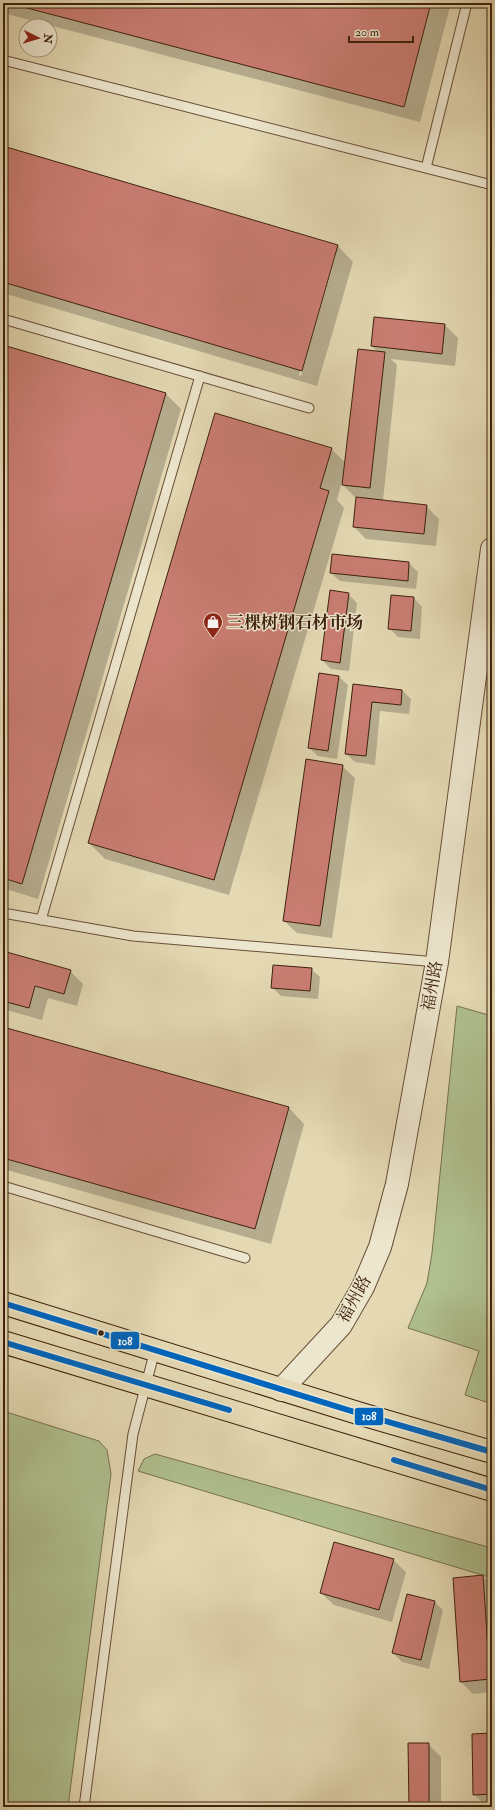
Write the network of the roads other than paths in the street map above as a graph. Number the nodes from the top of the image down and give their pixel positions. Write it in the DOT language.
graph roads {
  1 [pos="466,3"];
  2 [pos="3,60"];
  3 [pos="426,168"];
  4 [pos="492,184"];
  5 [pos="3,319"];
  6 [pos="200,376"];
  7 [pos="309,408"];
  8 [pos="491,561"];
  9 [pos="3,913"];
  10 [pos="41,920"];
  11 [pos="436,962"];
  12 [pos="3,1186"];
  13 [pos="245,1258"];
  14 [pos="3,1303"];
  15 [pos="3,1342"];
  16 [pos="155,1350"];
  17 [pos="146,1385"];
  18 [pos="281,1390"];
  19 [pos="492,1452"];
  20 [pos="492,1490"];
  21 [pos="84,1807"];
  1 -- 3 [label="lane"];
  2 -- 3 [label="lane"];
  3 -- 4 [label="lane"];
  5 -- 6 [label="lane"];
  6 -- 7 [label="lane"];
  6 -- 10 [label="lane"];
  8 -- 11 [label="street, 福州路"];
  9 -- 10 [label="lane"];
  10 -- 11 [label="lane"];
  11 -- 18 [label="street, 福州路"];
  12 -- 13 [label="lane"];
  14 -- 16 [label="highway"];
  15 -- 17 [label="highway"];
  16 -- 17 [label="lane"];
  16 -- 18 [label="highway"];
  17 -- 20 [label="highway"];
  17 -- 21 [label="lane"];
  18 -- 19 [label="highway"];
}
